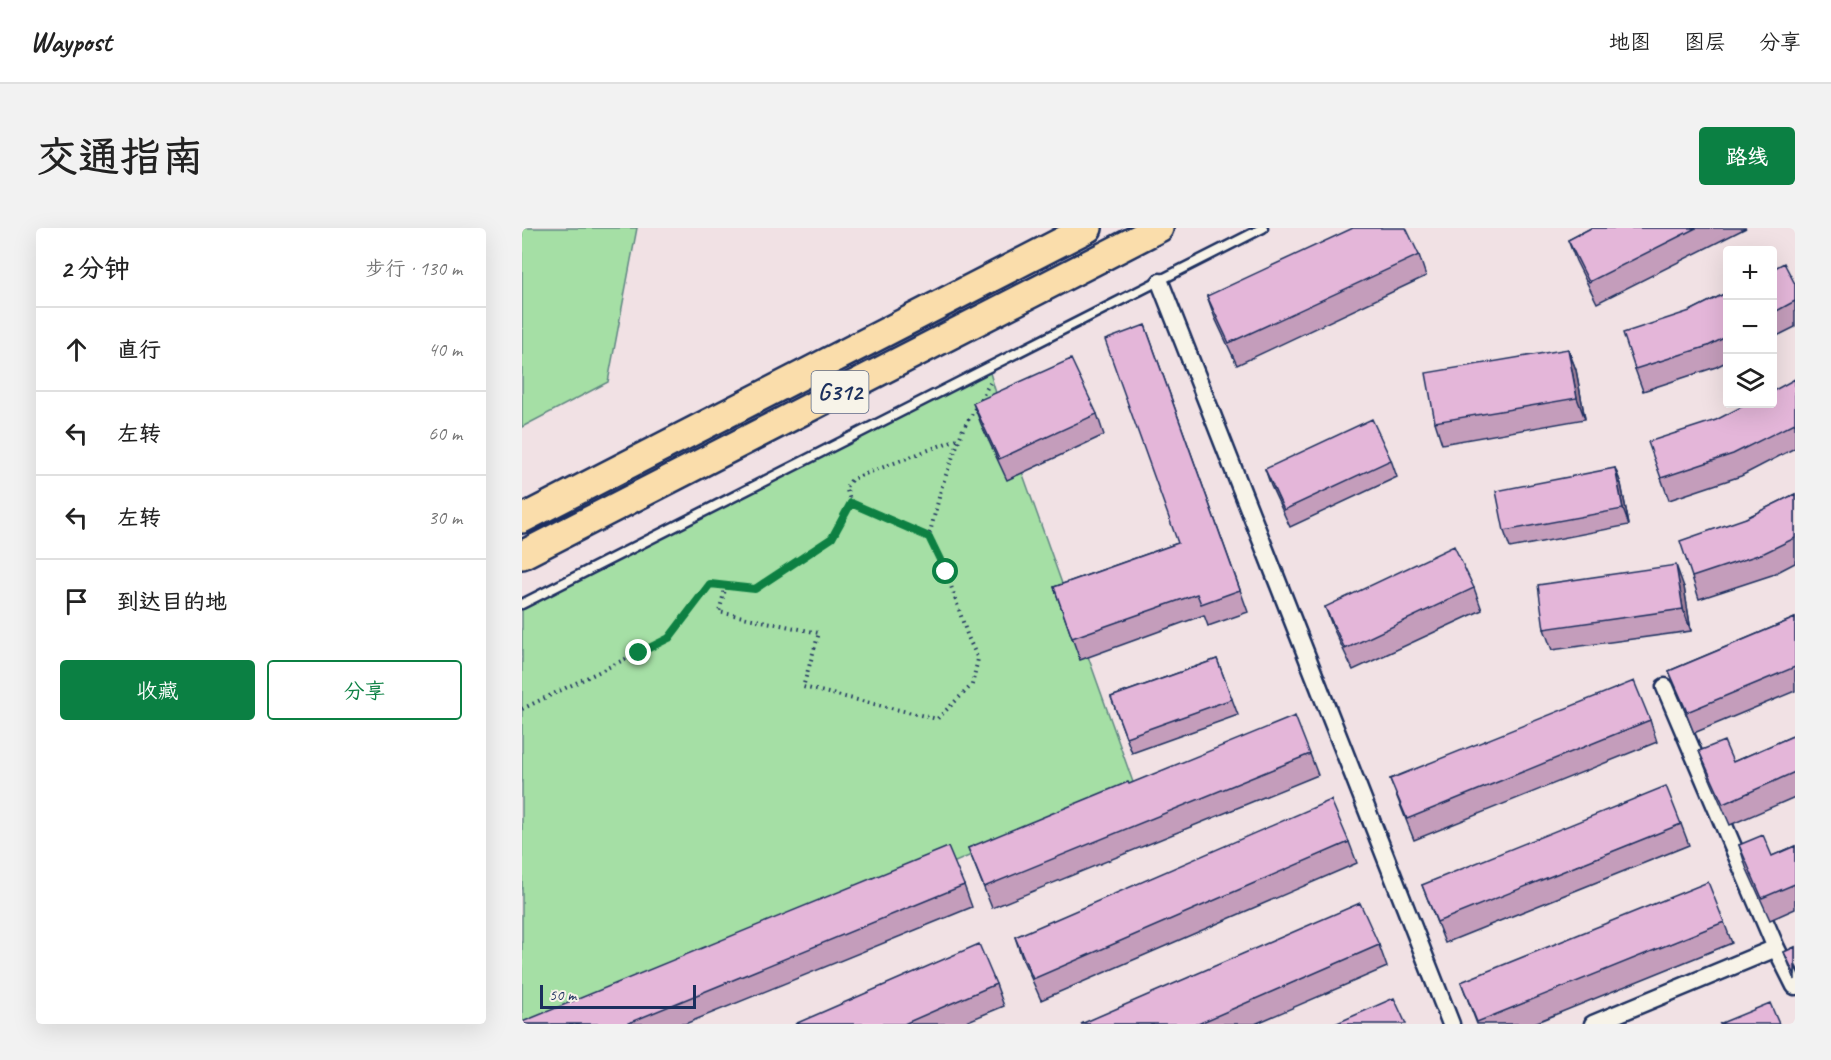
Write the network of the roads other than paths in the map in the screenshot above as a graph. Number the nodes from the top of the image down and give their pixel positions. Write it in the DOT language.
graph roads {
  1 [pos="1088,228"];
  2 [pos="1159,228"];
  3 [pos="1263,228"];
  4 [pos="1160,282"];
  5 [pos="522,519"];
  6 [pos="522,555"];
  7 [pos="522,604"];
  8 [pos="1665,687"];
  9 [pos="1776,948"];
  10 [pos="1795,986"];
  11 [pos="1451,1024"];
  12 [pos="1593,1024"];
  1 -- 5 [label="highway, G312"];
  2 -- 6 [label="highway, G312"];
  3 -- 4 [label="lane"];
  4 -- 7 [label="lane"];
  4 -- 11 [label="street"];
  8 -- 9 [label="street"];
  9 -- 10 [label="street"];
  9 -- 12 [label="street"];
}
